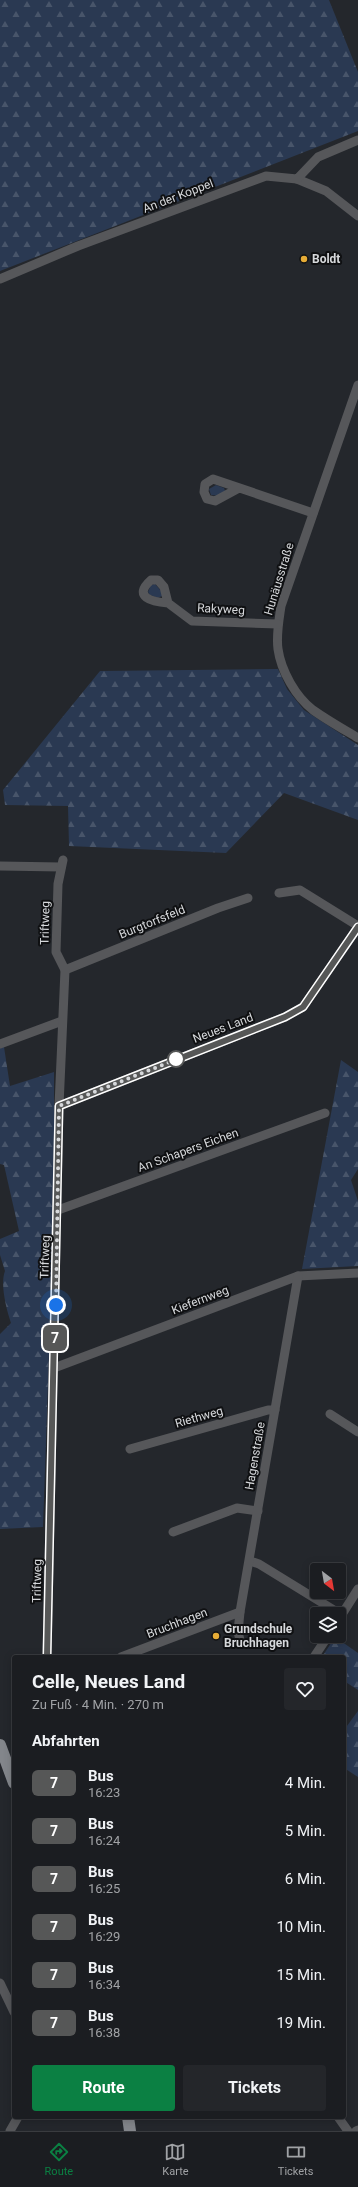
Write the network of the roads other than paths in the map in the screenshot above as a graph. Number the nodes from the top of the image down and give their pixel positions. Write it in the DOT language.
graph roads {
  1 [pos="358,140"];
  2 [pos="297,179"];
  3 [pos="358,216"];
  4 [pos="0,279"];
  5 [pos="358,385"];
  6 [pos="239,488"];
  7 [pos="313,513"];
  8 [pos="168,603"];
  9 [pos="278,624"];
  10 [pos="358,738"];
  11 [pos="0,866"];
  12 [pos="279,893"];
  13 [pos="248,898"];
  14 [pos="358,926"];
  15 [pos="65,970"];
  16 [pos="62,1021"];
  17 [pos="0,1044"];
  18 [pos="59,1106"];
  19 [pos="325,1113"];
  20 [pos="58,1210"];
  21 [pos="358,1273"];
  22 [pos="298,1276"];
  23 [pos="54,1368"];
  24 [pos="275,1410"];
  25 [pos="330,1414"];
  26 [pos="358,1432"];
  27 [pos="130,1449"];
  28 [pos="258,1511"];
  29 [pos="173,1532"];
  30 [pos="250,1561"];
  31 [pos="358,1589"];
  32 [pos="325,1607"];
  33 [pos="346,1608"];
  34 [pos="240,1612"];
  35 [pos="240,1640"];
  36 [pos="323,1643"];
  37 [pos="47,1655"];
  38 [pos="127,1655"];
  39 [pos="315,1655"];
  40 [pos="0,1747"];
  41 [pos="12,1776"];
  42 [pos="0,1983"];
  43 [pos="12,2008"];
  44 [pos="17,2119"];
  45 [pos="128,2119"];
  46 [pos="339,2119"];
  47 [pos="10,2131"];
  48 [pos="130,2131"];
  49 [pos="348,2131"];
  1 -- 2 [label="street"];
  2 -- 3 [label="street, An der Koppel"];
  2 -- 4 [label="street, An der Koppel"];
  5 -- 7 [label="street, Hunäusstraße"];
  6 -- 7 [label="street"];
  7 -- 9 [label="street, Hunäusstraße"];
  8 -- 9 [label="street, Rakyweg"];
  9 -- 10 [label="street, Hunäusstraße"];
  11 -- 15 [label="street, Triftweg"];
  12 -- 14 [label="street, Neues Land"];
  13 -- 15 [label="street, Burgtorfsfeld"];
  14 -- 18 [label="street, Neues Land"];
  15 -- 16 [label="street, Triftweg"];
  16 -- 17 [label="street"];
  16 -- 18 [label="street, Triftweg"];
  18 -- 20 [label="street, Triftweg"];
  19 -- 20 [label="street, An Schapers Eichen"];
  20 -- 23 [label="street, Triftweg"];
  21 -- 22 [label="street, Kiefernweg"];
  22 -- 23 [label="street, Kiefernweg"];
  22 -- 24 [label="street, Hagenstraße"];
  23 -- 37 [label="street, Triftweg"];
  24 -- 27 [label="street, Riethweg"];
  24 -- 28 [label="street, Hagenstraße"];
  25 -- 26 [label="street"];
  28 -- 29 [label="street"];
  28 -- 30 [label="street, Hagenstraße"];
  30 -- 32 [label="street"];
  30 -- 34 [label="street, Hagenstraße"];
  31 -- 33 [label="street"];
  34 -- 35 [label="street, Hagenstraße"];
  34 -- 38 [label="street, Bruchhagen"];
  36 -- 39 [label="street"];
  40 -- 41 [label="main road"];
  42 -- 43 [label="street"];
  44 -- 47 [label="street"];
  45 -- 48 [label="main road"];
  46 -- 49 [label="street"];
}
